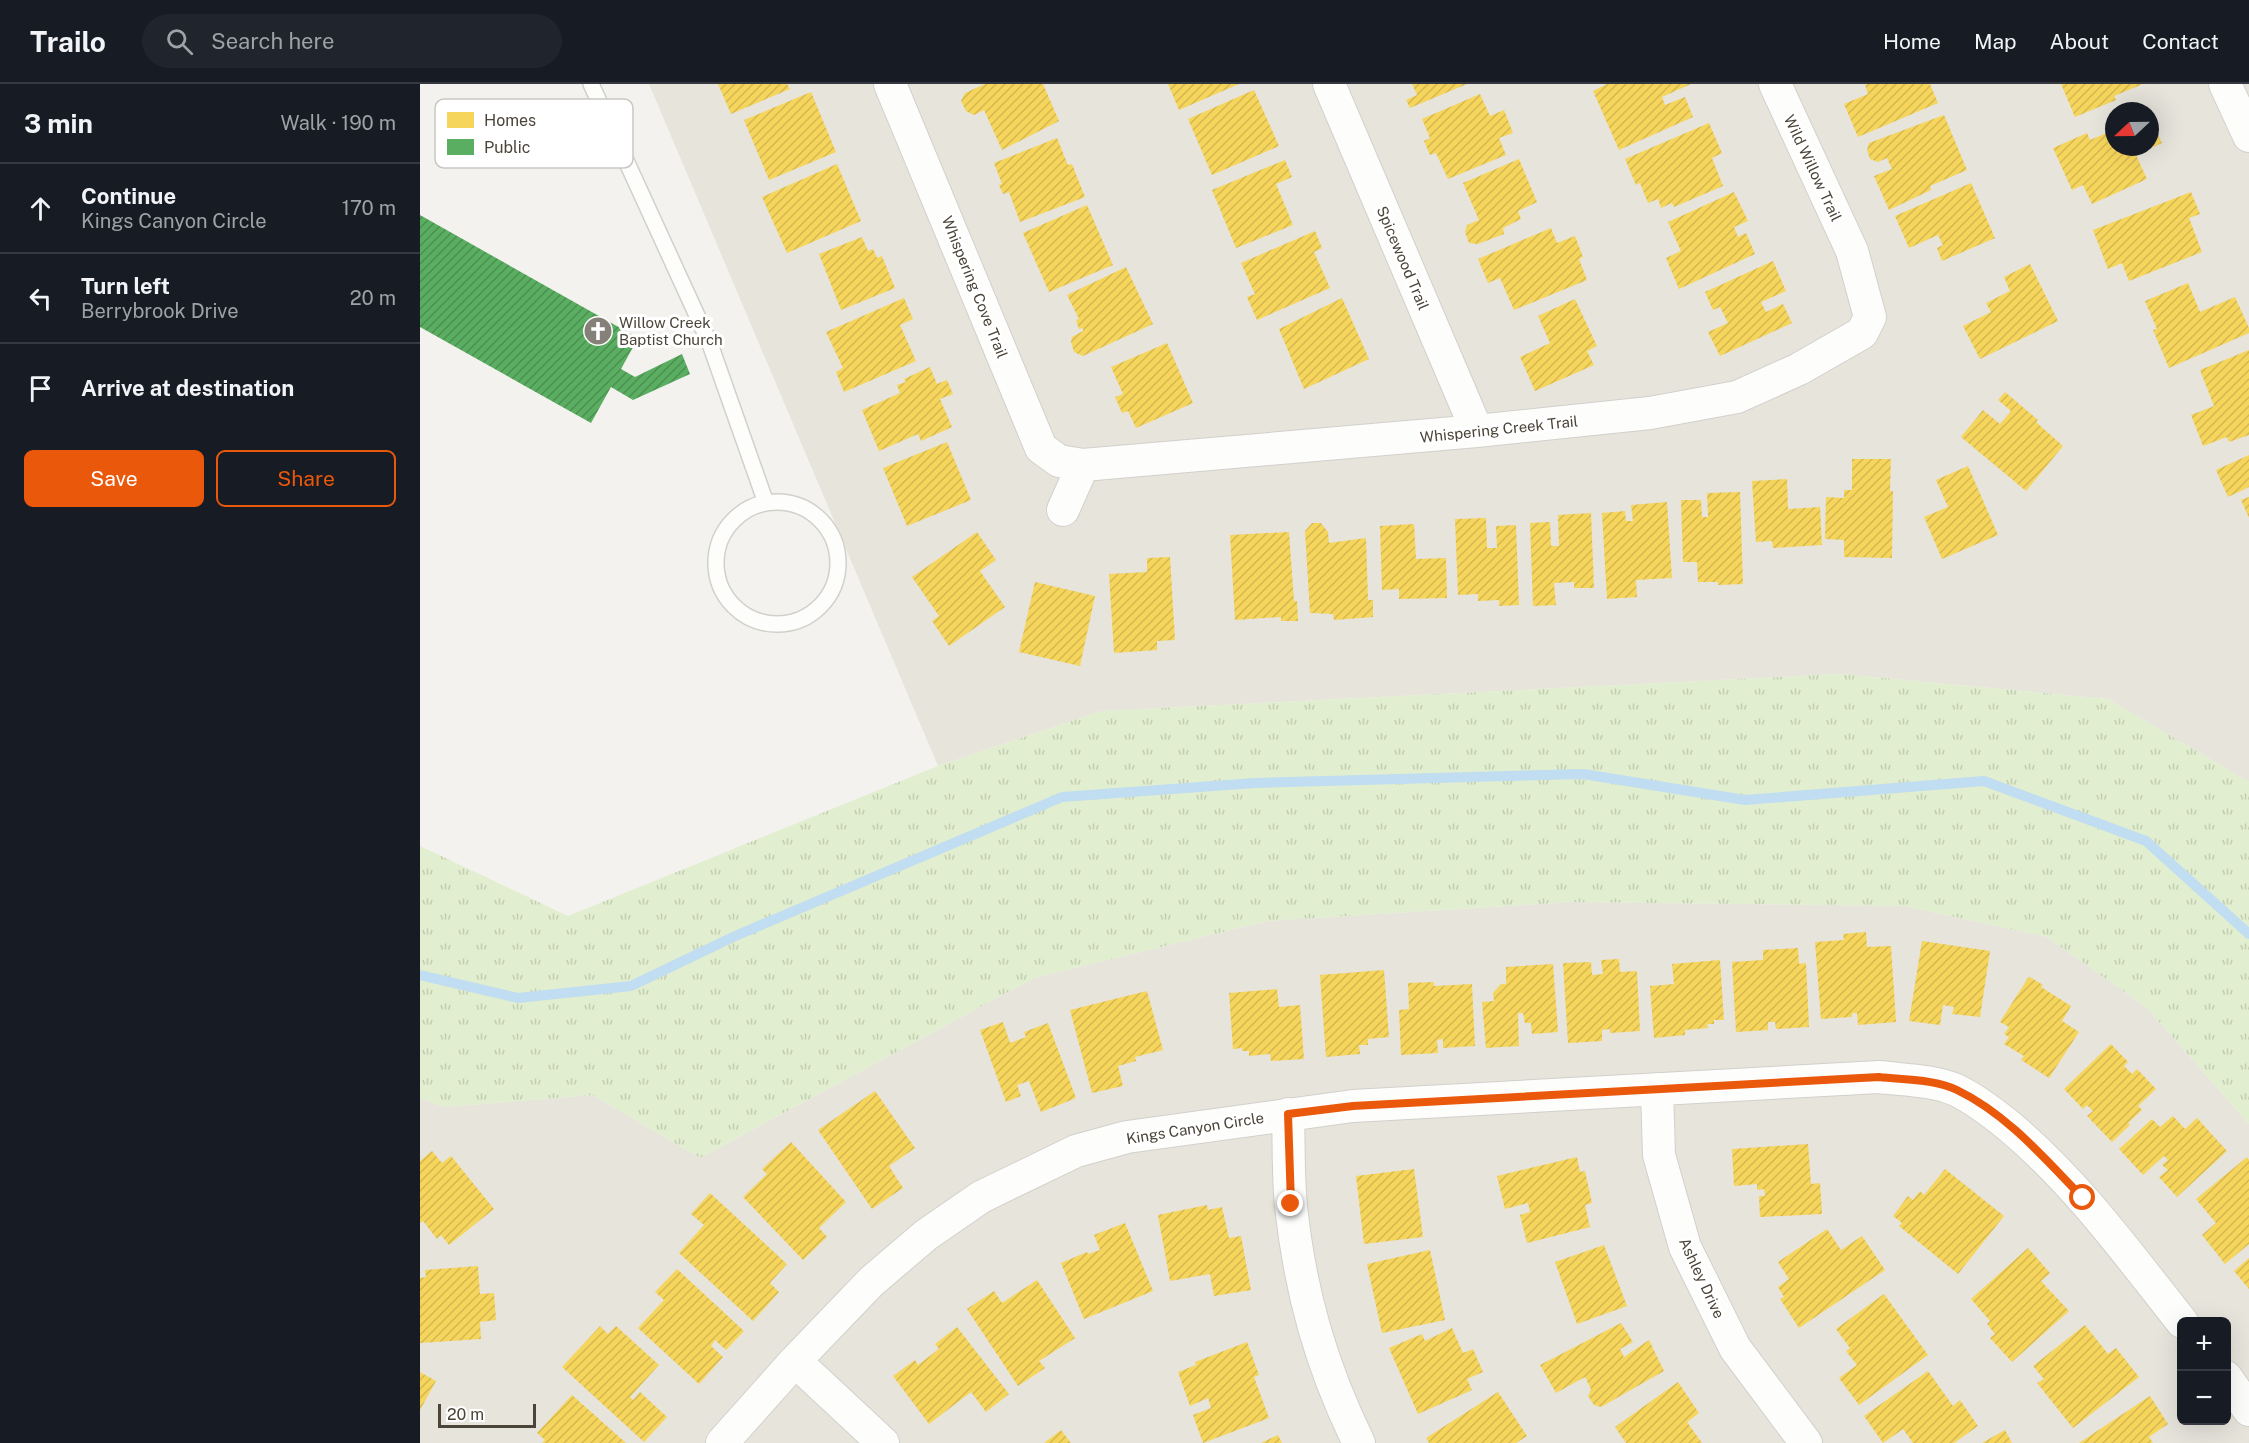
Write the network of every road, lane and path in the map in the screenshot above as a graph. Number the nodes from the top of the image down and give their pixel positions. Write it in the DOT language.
graph roads {
  1 [pos="591,84"];
  2 [pos="890,84"];
  3 [pos="1329,84"];
  4 [pos="1775,84"];
  5 [pos="2226,84"];
  6 [pos="598,99"];
  7 [pos="2249,136"];
  8 [pos="629,168"];
  9 [pos="1852,251"];
  10 [pos="1477,431"];
  11 [pos="1083,465"];
  12 [pos="766,503"];
  13 [pos="1063,510"];
  14 [pos="1657,1089"];
  15 [pos="1288,1114"];
  16 [pos="2178,1317"];
  17 [pos="795,1361"];
  18 [pos="2231,1384"];
  19 [pos="2249,1410"];
  20 [pos="722,1443"];
  21 [pos="883,1443"];
  22 [pos="1359,1443"];
  23 [pos="1806,1443"];
  1 -- 6 [label="lane"];
  2 -- 11 [label="street, Whispering Cove Trail"];
  3 -- 10 [label="street, Spicewood Trail"];
  4 -- 9 [label="street, Wild Willow Trail"];
  5 -- 7 [label="street"];
  8 -- 12 [label="lane"];
  9 -- 10 [label="street, Whispering Creek Trail"];
  10 -- 11 [label="street, Whispering Creek Trail"];
  11 -- 13 [label="street"];
  12 -- 12 [label="lane"];
  14 -- 15 [label="street, Kings Canyon Circle"];
  14 -- 16 [label="street, Kings Canyon Circle"];
  14 -- 23 [label="street, Ashley Drive"];
  15 -- 17 [label="street, Kings Canyon Circle"];
  15 -- 22 [label="street"];
  17 -- 20 [label="street, Kings Canyon Circle"];
  17 -- 21 [label="street"];
  18 -- 19 [label="street"];
}
